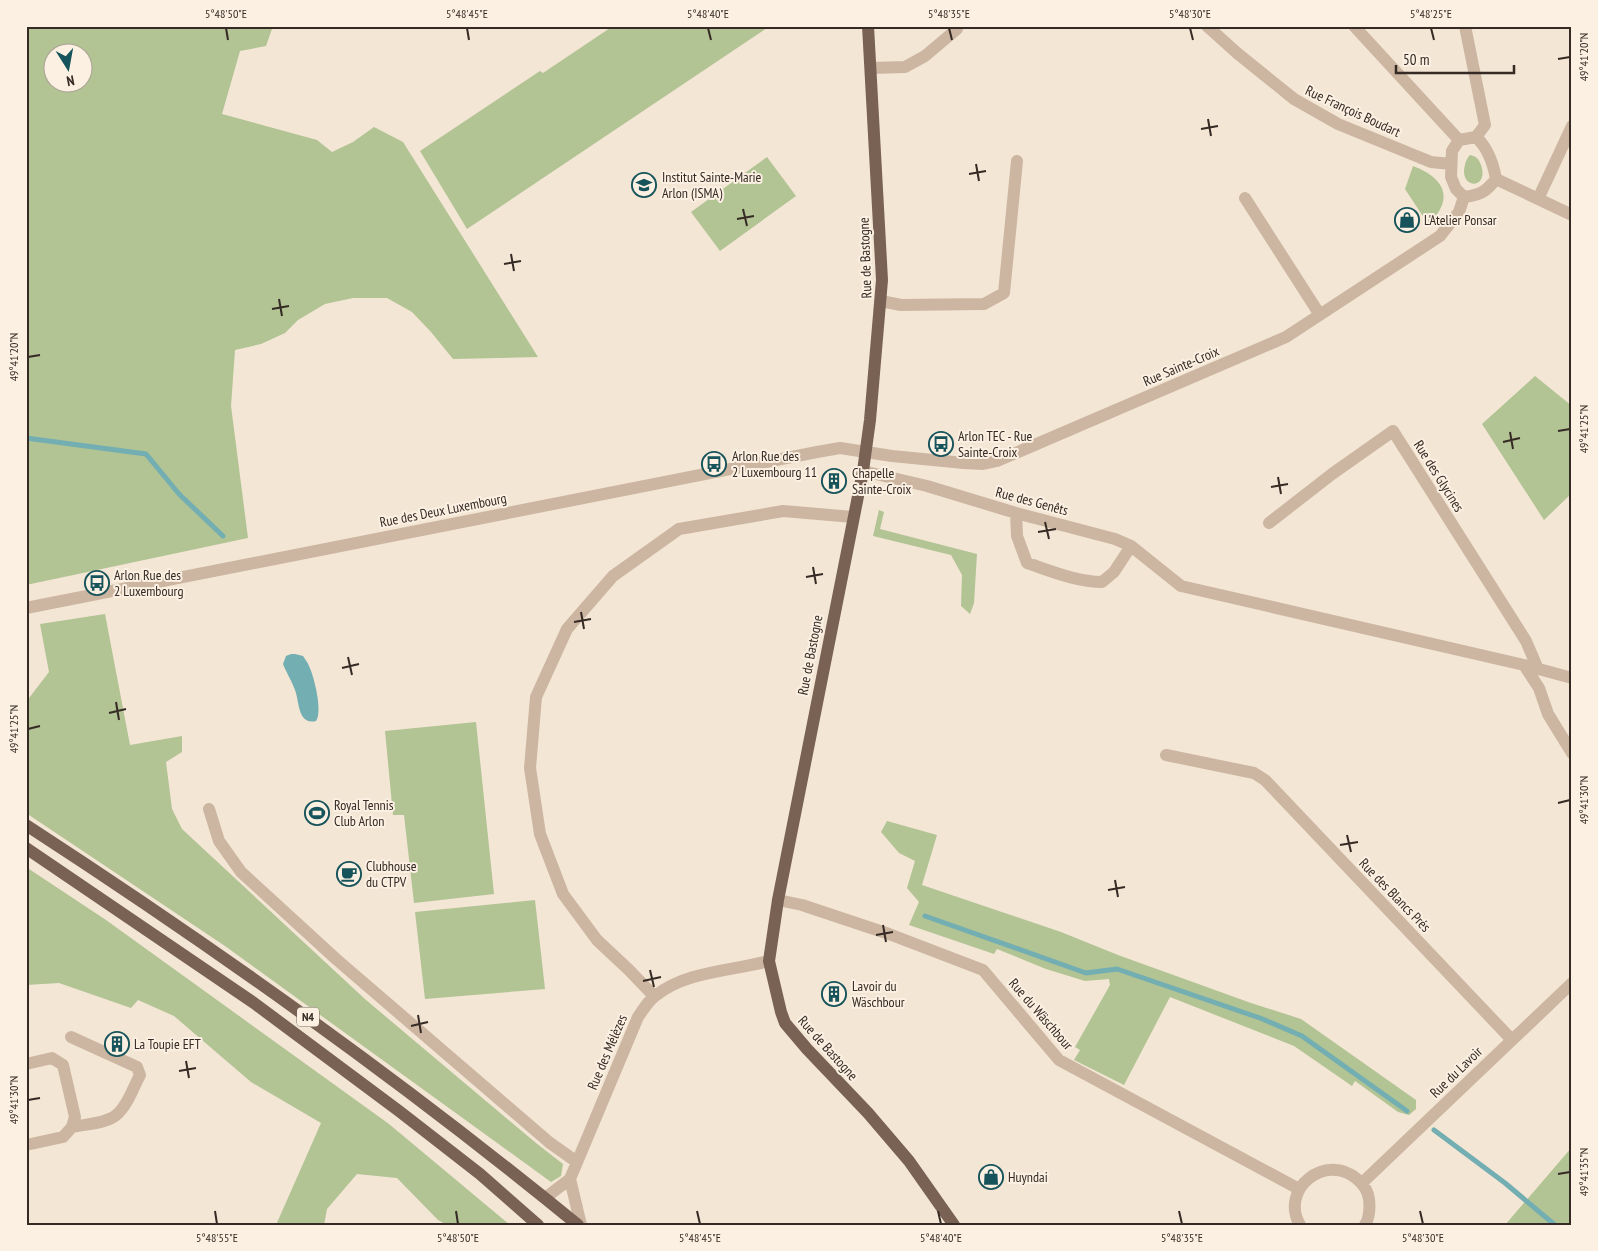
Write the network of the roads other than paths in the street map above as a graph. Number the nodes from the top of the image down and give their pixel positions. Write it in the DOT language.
graph roads {
  1 [pos="868,26"];
  2 [pos="1208,26"];
  3 [pos="1354,26"];
  4 [pos="1465,26"];
  5 [pos="957,29"];
  6 [pos="871,68"];
  7 [pos="1572,126"];
  8 [pos="1476,136"];
  9 [pos="1459,140"];
  10 [pos="1017,161"];
  11 [pos="1451,164"];
  12 [pos="1496,179"];
  13 [pos="1464,197"];
  14 [pos="1245,198"];
  15 [pos="1538,199"];
  16 [pos="1572,215"];
  17 [pos="881,301"];
  18 [pos="1320,315"];
  19 [pos="866,452"];
  20 [pos="862,471"];
  21 [pos="1016,513"];
  22 [pos="853,517"];
  23 [pos="1270,523"];
  24 [pos="1131,546"];
  25 [pos="26,608"];
  26 [pos="1524,665"];
  27 [pos="1538,669"];
  28 [pos="1572,678"];
  29 [pos="1572,753"];
  30 [pos="1166,755"];
  31 [pos="208,808"];
  32 [pos="26,825"];
  33 [pos="26,848"];
  34 [pos="778,900"];
  35 [pos="769,961"];
  36 [pos="1572,983"];
  37 [pos="654,996"];
  38 [pos="71,1037"];
  39 [pos="1512,1040"];
  40 [pos="26,1064"];
  41 [pos="72,1126"];
  42 [pos="26,1145"];
  43 [pos="577,1162"];
  44 [pos="570,1180"];
  45 [pos="1362,1183"];
  46 [pos="1299,1189"];
  47 [pos="545,1198"];
  48 [pos="538,1225"];
  49 [pos="579,1225"];
  50 [pos="954,1225"];
  51 [pos="1300,1225"];
  52 [pos="1365,1225"];
  1 -- 6 [label="main road, Rue de Bastogne"];
  2 -- 11 [label="street, Rue François Boudart"];
  3 -- 9 [label="street"];
  4 -- 8 [label="street"];
  5 -- 6 [label="street"];
  6 -- 17 [label="main road, Rue de Bastogne"];
  7 -- 15 [label="street"];
  8 -- 9 [label="street"];
  8 -- 12 [label="street"];
  9 -- 11 [label="street"];
  10 -- 17 [label="street"];
  11 -- 13 [label="street"];
  12 -- 13 [label="street"];
  12 -- 15 [label="street"];
  13 -- 18 [label="street, Rue Sainte-Croix"];
  14 -- 18 [label="street"];
  15 -- 16 [label="street"];
  17 -- 19 [label="main road, Rue de Bastogne"];
  18 -- 19 [label="street, Rue Sainte-Croix"];
  19 -- 20 [label="main road, Rue de Bastogne"];
  19 -- 25 [label="street, Rue des Deux Luxembourg"];
  20 -- 21 [label="street, Rue des Genêts"];
  20 -- 22 [label="main road, Rue de Bastogne"];
  21 -- 24 [label="street, Rue des Genêts"];
  21 -- 24 [label="street"];
  22 -- 34 [label="main road, Rue de Bastogne"];
  22 -- 37 [label="street"];
  23 -- 27 [label="street, Rue des Glycines"];
  24 -- 26 [label="street, Rue des Genêts"];
  26 -- 27 [label="street"];
  26 -- 29 [label="street"];
  27 -- 28 [label="street"];
  30 -- 39 [label="street, Rue des Blancs Prés"];
  31 -- 43 [label="street"];
  32 -- 47 [label="main road, N4"];
  33 -- 48 [label="main road, N4"];
  34 -- 35 [label="main road, Rue de Bastogne"];
  34 -- 46 [label="street, Rue du Wäschbour"];
  35 -- 37 [label="street, Rue des Mélèzes"];
  35 -- 50 [label="main road, Rue de Bastogne"];
  36 -- 39 [label="street, Rue du Lavoir"];
  37 -- 43 [label="street, Rue des Mélèzes"];
  38 -- 41 [label="street"];
  39 -- 45 [label="street, Rue du Lavoir"];
  40 -- 41 [label="street"];
  41 -- 42 [label="street"];
  43 -- 44 [label="street, Rue des Mélèzes"];
  44 -- 47 [label="street"];
  44 -- 49 [label="street"];
  45 -- 46 [label="street"];
  45 -- 52 [label="street"];
  46 -- 51 [label="street"];
  47 -- 49 [label="main road, N4"];
}
